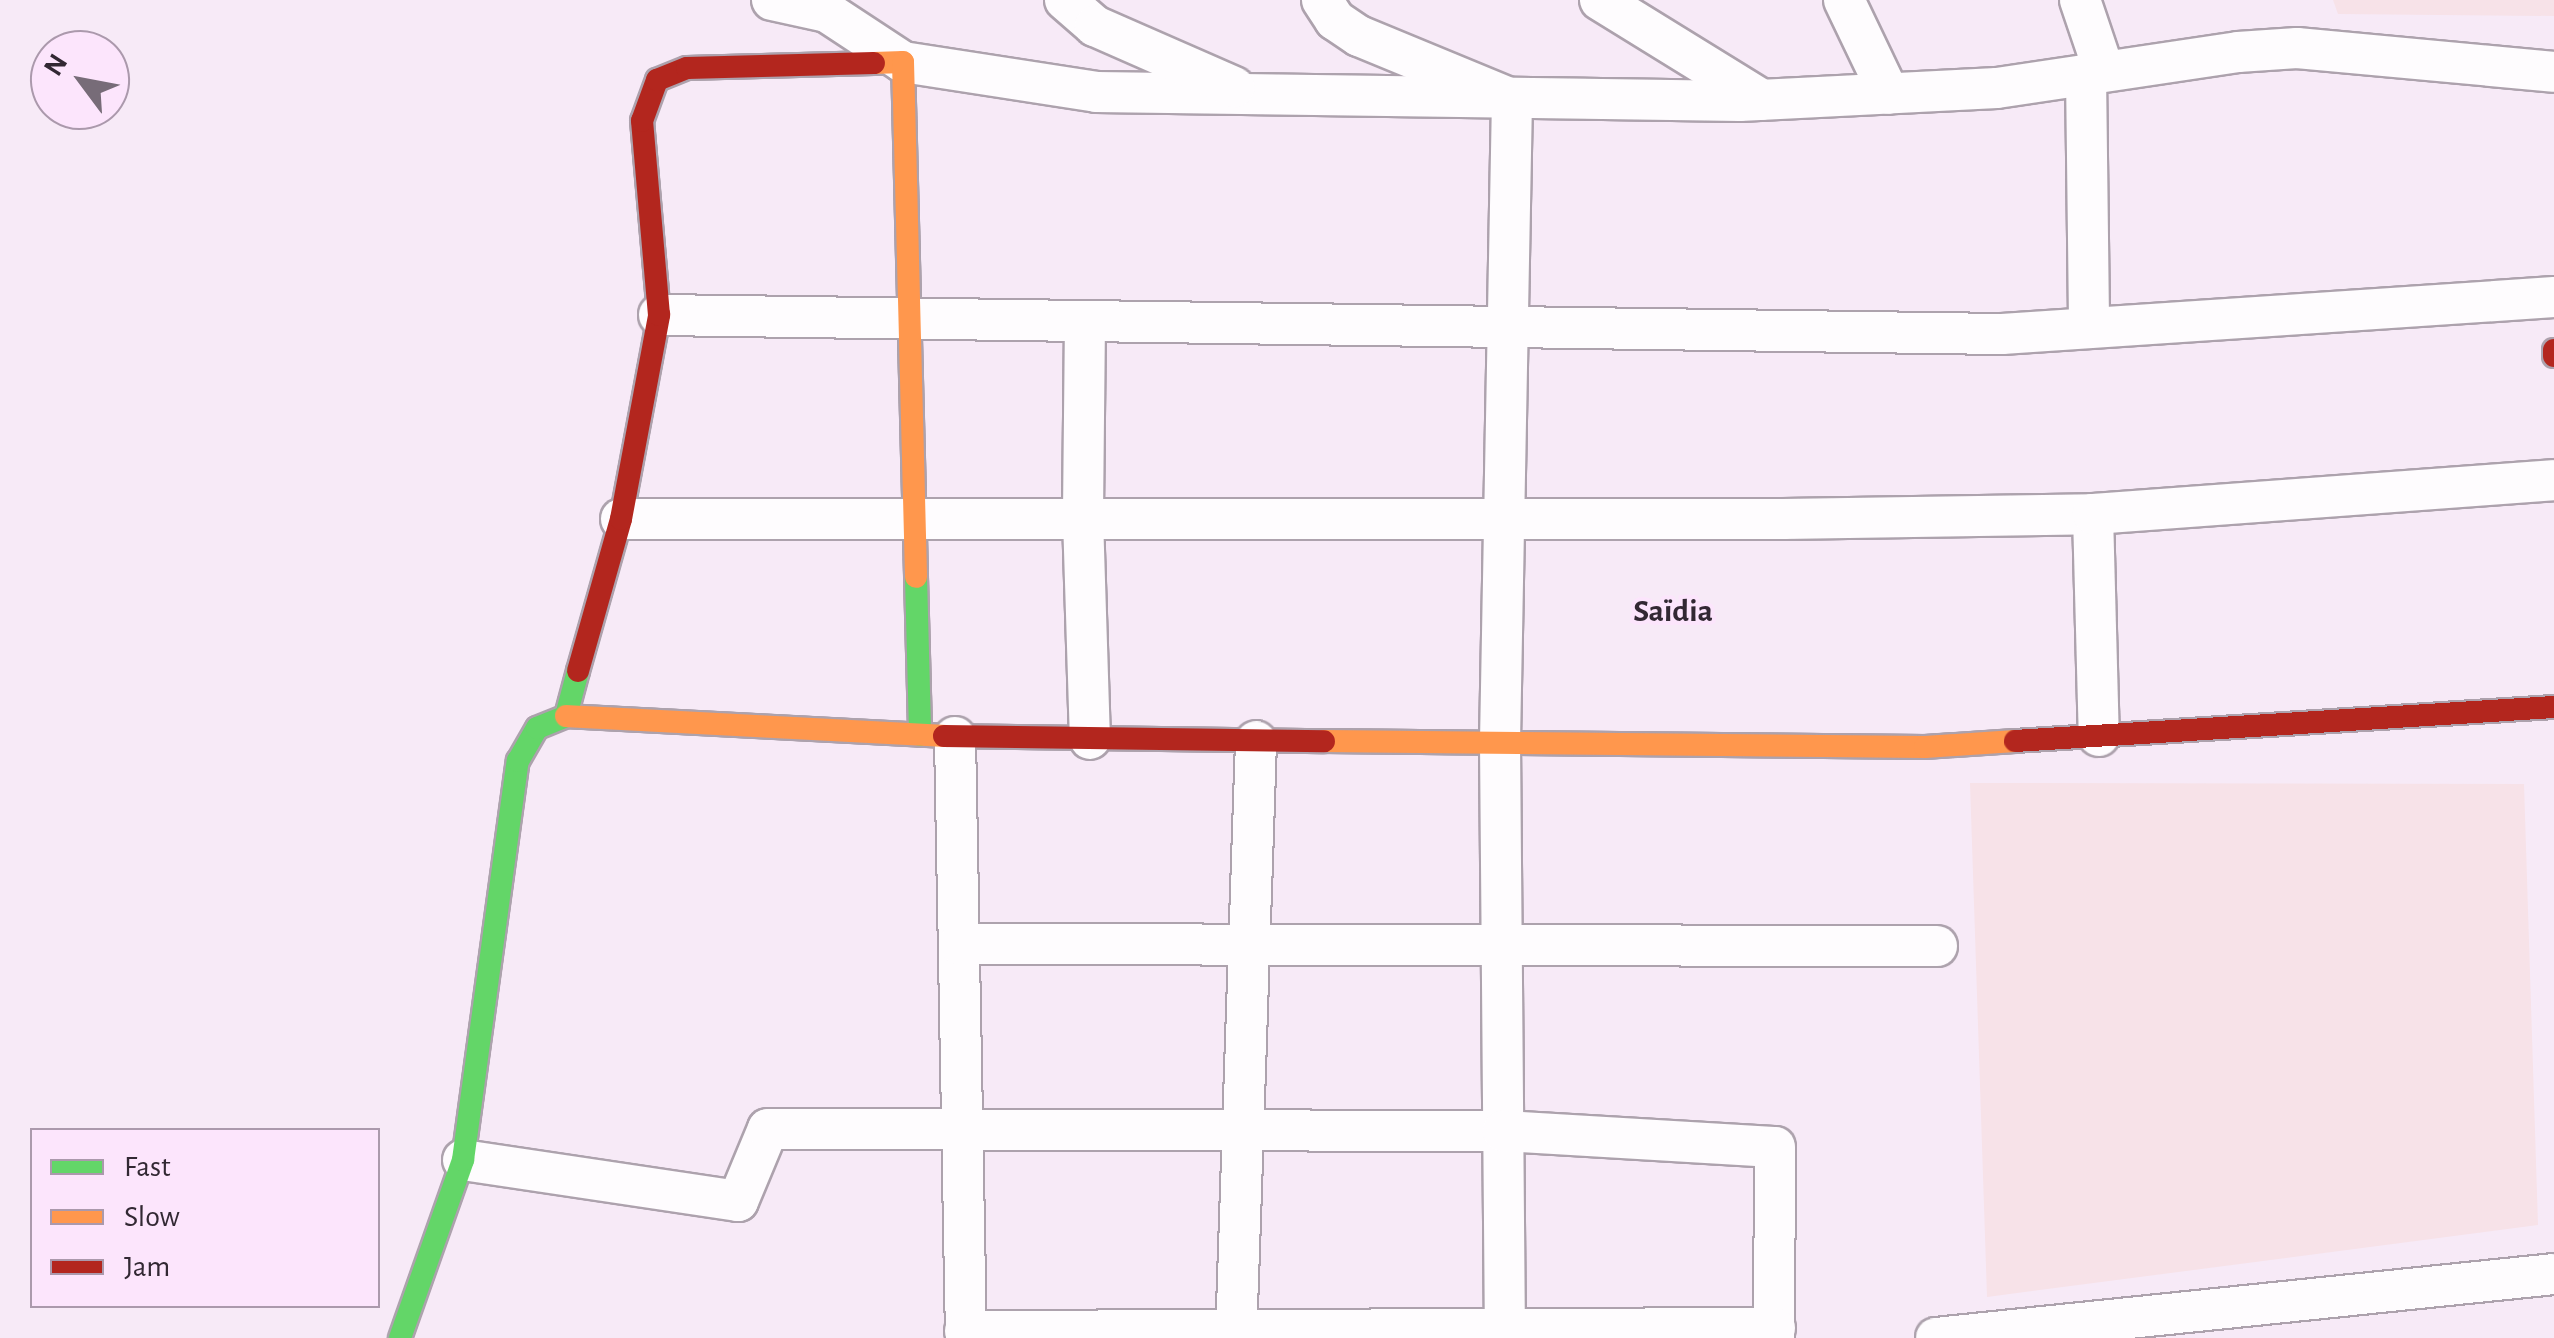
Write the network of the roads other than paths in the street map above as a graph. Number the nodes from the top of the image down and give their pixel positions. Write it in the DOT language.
graph roads {
  1 [pos="1065,0"];
  2 [pos="1322,0"];
  3 [pos="1600,0"];
  4 [pos="1844,0"];
  5 [pos="2080,0"];
  6 [pos="784,1"];
  7 [pos="903,62"];
  8 [pos="2554,72"];
  9 [pos="2095,73"];
  10 [pos="1252,94"];
  11 [pos="1889,94"];
  12 [pos="1512,98"];
  13 [pos="1762,100"];
  14 [pos="2554,297"];
  15 [pos="660,315"];
  16 [pos="906,318"];
  17 [pos="1085,321"];
  18 [pos="1506,327"];
  19 [pos="2088,328"];
  20 [pos="2554,480"];
  21 [pos="2093,514"];
  22 [pos="918,517"];
  23 [pos="1082,518"];
  24 [pos="622,519"];
  25 [pos="1504,519"];
  26 [pos="2554,707"];
  27 [pos="566,716"];
  28 [pos="938,736"];
  29 [pos="2100,736"];
  30 [pos="1090,738"];
  31 [pos="1256,740"];
  32 [pos="1500,743"];
  33 [pos="958,944"];
  34 [pos="1249,944"];
  35 [pos="1937,946"];
  36 [pos="1502,948"];
  37 [pos="962,1129"];
  38 [pos="1244,1130"];
  39 [pos="1503,1131"];
  40 [pos="463,1160"];
  41 [pos="2554,1274"];
  42 [pos="1505,1333"];
  43 [pos="1774,1333"];
  44 [pos="966,1334"];
  45 [pos="1236,1334"];
  46 [pos="400,1338"];
  47 [pos="1936,1338"];
  1 -- 10 [label="street"];
  2 -- 12 [label="street"];
  3 -- 13 [label="street"];
  4 -- 11 [label="street"];
  5 -- 9 [label="street"];
  6 -- 7 [label="street"];
  7 -- 10 [label="street"];
  7 -- 15 [label="street"];
  7 -- 16 [label="street"];
  8 -- 9 [label="street"];
  9 -- 11 [label="street"];
  9 -- 19 [label="street"];
  10 -- 12 [label="street"];
  11 -- 13 [label="street"];
  12 -- 13 [label="street"];
  12 -- 18 [label="street"];
  14 -- 19 [label="street"];
  15 -- 16 [label="street"];
  15 -- 24 [label="street"];
  16 -- 17 [label="street"];
  16 -- 22 [label="street"];
  17 -- 18 [label="street"];
  17 -- 23 [label="street"];
  18 -- 19 [label="street"];
  18 -- 25 [label="street"];
  20 -- 21 [label="street"];
  21 -- 25 [label="street"];
  21 -- 29 [label="street"];
  22 -- 23 [label="street"];
  22 -- 24 [label="street"];
  22 -- 28 [label="street"];
  23 -- 25 [label="street"];
  23 -- 30 [label="street"];
  24 -- 27 [label="street"];
  25 -- 32 [label="street"];
  26 -- 29 [label="street"];
  27 -- 28 [label="street"];
  27 -- 40 [label="street"];
  28 -- 30 [label="street"];
  28 -- 33 [label="street"];
  29 -- 32 [label="street"];
  30 -- 31 [label="street"];
  31 -- 32 [label="street"];
  31 -- 34 [label="street"];
  32 -- 36 [label="street"];
  33 -- 34 [label="street"];
  33 -- 37 [label="street"];
  34 -- 36 [label="street"];
  34 -- 38 [label="street"];
  35 -- 36 [label="street"];
  36 -- 39 [label="street"];
  37 -- 38 [label="street"];
  37 -- 40 [label="street"];
  37 -- 44 [label="street"];
  38 -- 39 [label="street"];
  38 -- 45 [label="street"];
  39 -- 42 [label="street"];
  39 -- 43 [label="street"];
  40 -- 46 [label="street"];
  41 -- 47 [label="street"];
  42 -- 43 [label="street"];
  42 -- 45 [label="street"];
  44 -- 45 [label="street"];
}
